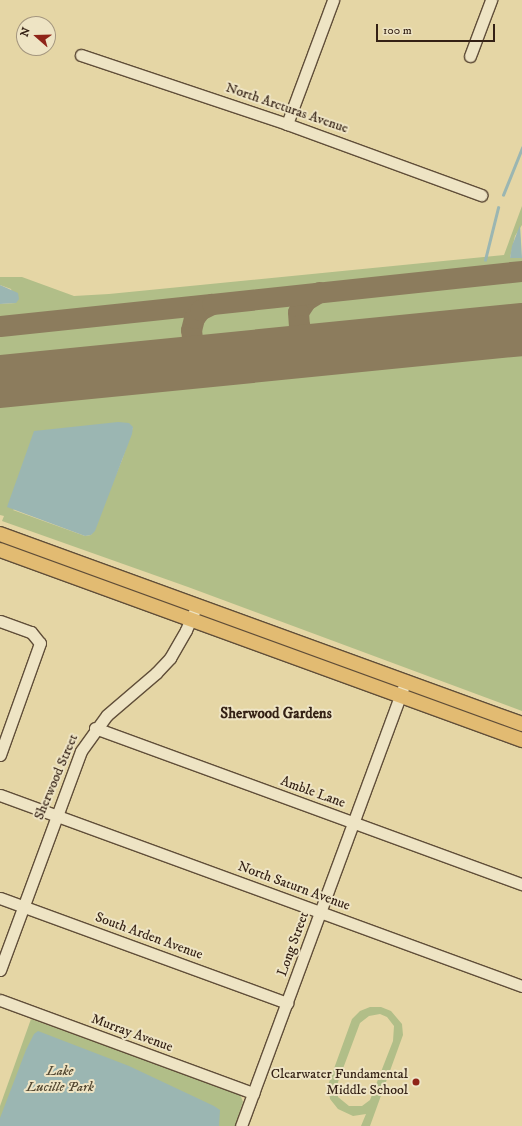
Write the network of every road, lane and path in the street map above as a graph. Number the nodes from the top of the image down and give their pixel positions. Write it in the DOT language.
graph roads {
  1 [pos="333,0"];
  2 [pos="491,0"];
  3 [pos="81,55"];
  4 [pos="470,56"];
  5 [pos="287,124"];
  6 [pos="481,195"];
  7 [pos="0,534"];
  8 [pos="0,550"];
  9 [pos="197,605"];
  10 [pos="191,619"];
  11 [pos="0,621"];
  12 [pos="406,681"];
  13 [pos="400,696"];
  14 [pos="522,724"];
  15 [pos="95,728"];
  16 [pos="4,731"];
  17 [pos="522,740"];
  18 [pos="0,756"];
  19 [pos="0,795"];
  20 [pos="56,816"];
  21 [pos="354,823"];
  22 [pos="522,884"];
  23 [pos="0,898"];
  24 [pos="23,906"];
  25 [pos="321,912"];
  26 [pos="0,970"];
  27 [pos="522,986"];
  28 [pos="0,1000"];
  29 [pos="287,1003"];
  30 [pos="253,1093"];
  31 [pos="241,1126"];
  1 -- 5 [label="street"];
  2 -- 4 [label="street"];
  3 -- 5 [label="street, North Arcturas Avenue"];
  5 -- 6 [label="street, North Arcturas Avenue"];
  7 -- 9 [label="main road"];
  8 -- 10 [label="main road"];
  9 -- 10 [label="street, Sherwood Street"];
  9 -- 12 [label="main road"];
  10 -- 13 [label="main road"];
  10 -- 15 [label="street, Sherwood Street"];
  11 -- 16 [label="street"];
  12 -- 13 [label="street, Long Street"];
  12 -- 14 [label="main road"];
  13 -- 17 [label="main road"];
  13 -- 21 [label="street, Long Street"];
  15 -- 20 [label="street, Sherwood Street"];
  15 -- 21 [label="street, Amble Lane"];
  16 -- 18 [label="street"];
  19 -- 20 [label="street, North Saturn Avenue"];
  20 -- 24 [label="street, Sherwood Street"];
  20 -- 25 [label="street, North Saturn Avenue"];
  21 -- 22 [label="street, Amble Lane"];
  21 -- 25 [label="street, Long Street"];
  23 -- 24 [label="street, South Arden Avenue"];
  24 -- 26 [label="street, Sherwood Street"];
  24 -- 29 [label="street, South Arden Avenue"];
  25 -- 27 [label="street, North Saturn Avenue"];
  25 -- 29 [label="street, Long Street"];
  28 -- 30 [label="street, Murray Avenue"];
  29 -- 30 [label="street, Long Street"];
  30 -- 31 [label="street, Long Street"];
}
